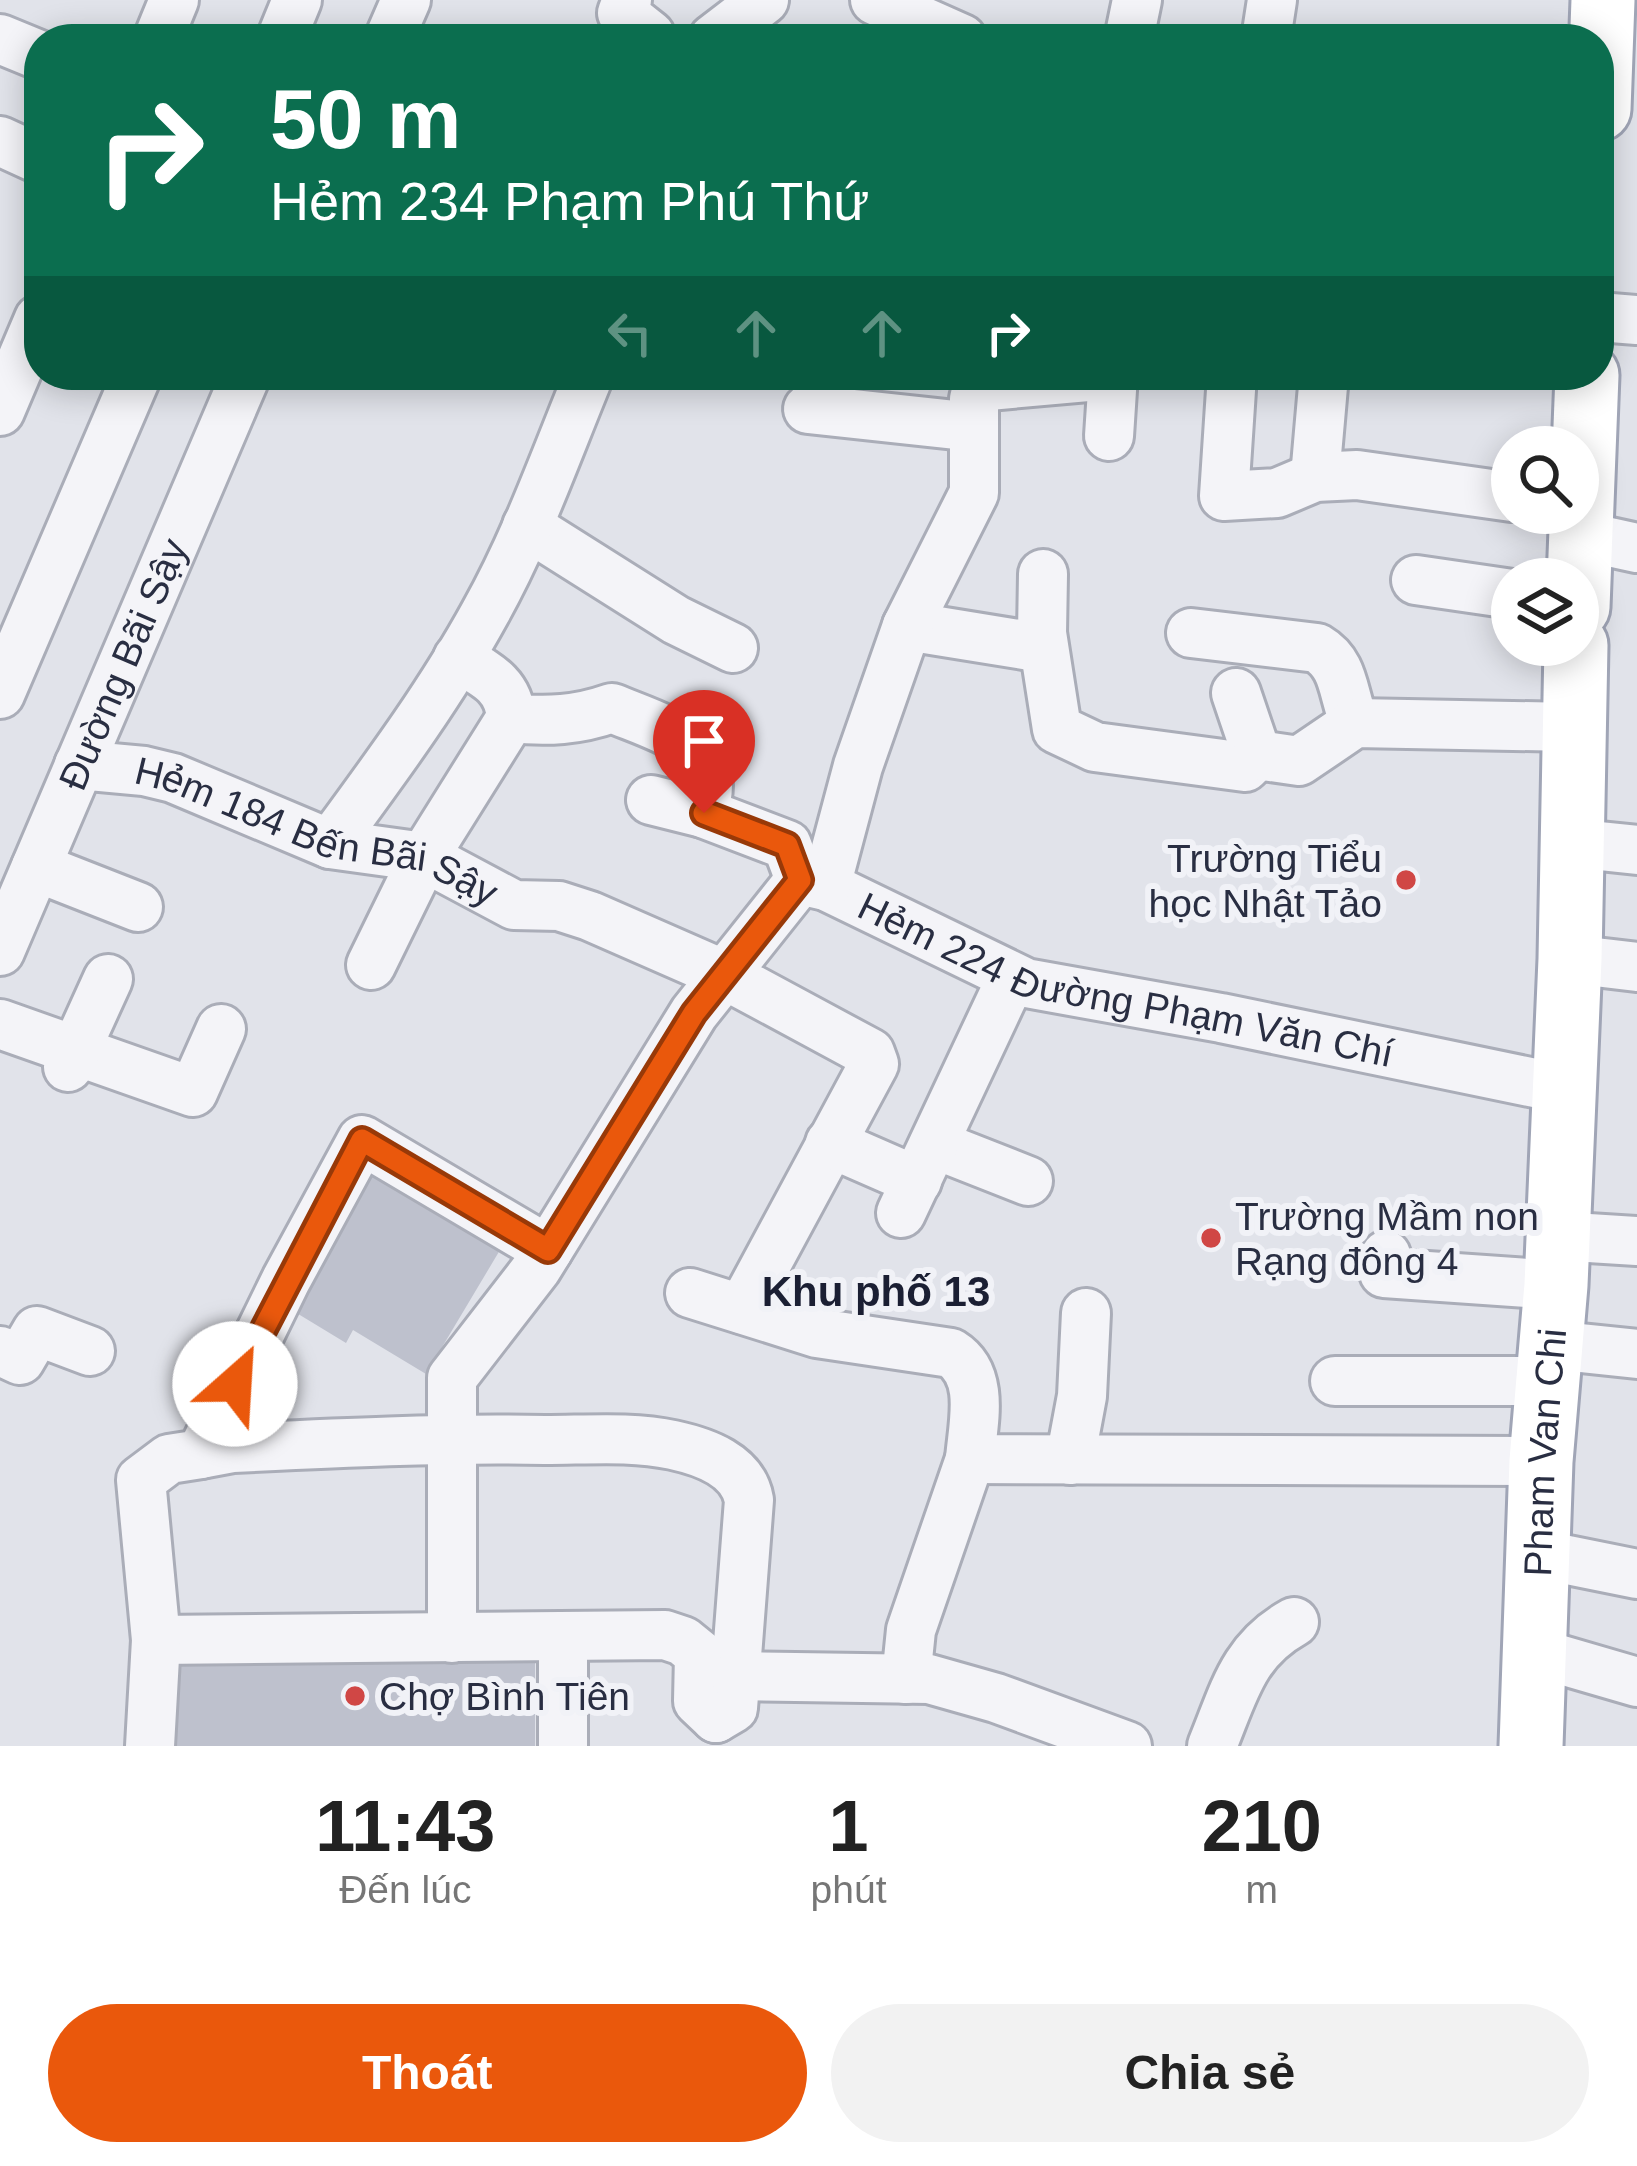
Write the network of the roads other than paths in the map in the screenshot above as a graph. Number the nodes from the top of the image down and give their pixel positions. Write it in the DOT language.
graph roads {
  1 [pos="764,0"];
  2 [pos="875,0"];
  3 [pos="736,24"];
  4 [pos="924,24"];
  5 [pos="24,354"];
  6 [pos="131,390"];
  7 [pos="240,390"];
  8 [pos="583,390"];
  9 [pos="1016,390"];
  10 [pos="1111,390"];
  11 [pos="1231,390"];
  12 [pos="1323,390"];
  13 [pos="1588,390"];
  14 [pos="977,396"];
  15 [pos="808,409"];
  16 [pos="0,411"];
  17 [pos="1590,426"];
  18 [pos="1109,436"];
  19 [pos="1315,477"];
  20 [pos="1491,494"];
  21 [pos="526,526"];
  22 [pos="1043,574"];
  23 [pos="1416,580"];
  24 [pos="1491,591"];
  25 [pos="907,626"];
  26 [pos="1192,633"];
  27 [pos="733,648"];
  28 [pos="1043,648"];
  29 [pos="458,658"];
  30 [pos="1575,666"];
  31 [pos="1236,693"];
  32 [pos="0,694"];
  33 [pos="512,718"];
  34 [pos="1355,723"];
  35 [pos="1572,728"];
  36 [pos="1257,755"];
  37 [pos="80,765"];
  38 [pos="651,800"];
  39 [pos="704,813"];
  40 [pos="1571,842"];
  41 [pos="330,844"];
  42 [pos="1637,850"];
  43 [pos="424,857"];
  44 [pos="36,867"];
  45 [pos="813,883"];
  46 [pos="138,907"];
  47 [pos="0,951"];
  48 [pos="1570,959"];
  49 [pos="371,965"];
  50 [pos="1637,967"];
  51 [pos="727,976"];
  52 [pos="1012,977"];
  53 [pos="108,979"];
  54 [pos="0,1024"];
  55 [pos="221,1029"];
  56 [pos="71,1059"];
  57 [pos="1564,1088"];
  58 [pos="830,1143"];
  59 [pos="917,1179"];
  60 [pos="1028,1181"];
  61 [pos="1637,1241"];
  62 [pos="548,1250"];
  63 [pos="1386,1255"];
  64 [pos="690,1293"];
  65 [pos="742,1310"];
  66 [pos="1086,1312"];
  67 [pos="1553,1312"];
  68 [pos="0,1351"];
  69 [pos="90,1351"];
  70 [pos="1637,1354"];
  71 [pos="1335,1382"];
  72 [pos="453,1438"];
  73 [pos="201,1454"];
  74 [pos="970,1460"];
  75 [pos="1070,1460"];
  76 [pos="1541,1461"];
  77 [pos="1538,1554"];
  78 [pos="1637,1574"];
  79 [pos="1294,1622"];
  80 [pos="563,1636"];
  81 [pos="452,1638"];
  82 [pos="156,1640"];
  83 [pos="1534,1652"];
  84 [pos="906,1679"];
  85 [pos="1637,1682"];
  86 [pos="722,1713"];
  87 [pos="150,1746"];
  88 [pos="563,1746"];
  89 [pos="1127,1746"];
  90 [pos="1212,1746"];
  91 [pos="1531,1746"];
  1 -- 3 [label="street"];
  2 -- 4 [label="street"];
  5 -- 16 [label="street"];
  6 -- 32 [label="street"];
  7 -- 37 [label="street, Đường Bãi Sậy"];
  8 -- 21 [label="street"];
  9 -- 14 [label="street"];
  10 -- 18 [label="street"];
  11 -- 19 [label="street"];
  12 -- 19 [label="street"];
  13 -- 17 [label="main road"];
  14 -- 15 [label="street"];
  14 -- 25 [label="street"];
  19 -- 20 [label="street"];
  21 -- 27 [label="street"];
  21 -- 29 [label="street"];
  22 -- 28 [label="street"];
  23 -- 24 [label="street"];
  25 -- 28 [label="street"];
  25 -- 45 [label="street"];
  26 -- 34 [label="street"];
  28 -- 36 [label="street"];
  29 -- 33 [label="street"];
  29 -- 41 [label="street"];
  30 -- 35 [label="main road, Pham Van Chi"];
  31 -- 36 [label="street"];
  33 -- 39 [label="street"];
  33 -- 43 [label="street"];
  34 -- 35 [label="street"];
  34 -- 36 [label="street"];
  35 -- 40 [label="main road, Pham Van Chi"];
  37 -- 41 [label="street, Hẻm 184 Bến Bãi Sậy"];
  37 -- 44 [label="street, Đường Bãi Sậy"];
  38 -- 39 [label="street, Hẻm 224 Đường Phạm Văn Chí"];
  39 -- 45 [label="street, Hẻm 224 Đường Phạm Văn Chí"];
  40 -- 42 [label="street"];
  40 -- 48 [label="main road, Pham Van Chi"];
  41 -- 43 [label="street, Hẻm 184 Bến Bãi Sậy"];
  43 -- 49 [label="street"];
  43 -- 51 [label="street, Hẻm 184 Bến Bãi Sậy"];
  44 -- 46 [label="street"];
  44 -- 47 [label="street, Đường Bãi Sậy"];
  45 -- 51 [label="street"];
  45 -- 52 [label="street, Hẻm 224 Đường Phạm Văn Chí"];
  48 -- 50 [label="street"];
  48 -- 57 [label="main road, Pham Van Chi"];
  51 -- 58 [label="street, Hẻm 184 Bến Bãi Sậy"];
  51 -- 62 [label="street"];
  52 -- 57 [label="street, Hẻm 224 Đường Phạm Văn Chí"];
  52 -- 59 [label="street"];
  53 -- 56 [label="street"];
  54 -- 56 [label="street"];
  55 -- 56 [label="street"];
  57 -- 67 [label="main road, Pham Van Chi"];
  58 -- 59 [label="street"];
  58 -- 65 [label="street"];
  59 -- 60 [label="street"];
  61 -- 67 [label="street"];
  62 -- 72 [label="street"];
  62 -- 73 [label="street"];
  63 -- 67 [label="street"];
  64 -- 65 [label="street"];
  65 -- 74 [label="street"];
  66 -- 75 [label="street"];
  67 -- 70 [label="street"];
  67 -- 71 [label="street"];
  67 -- 76 [label="main road, Pham Van Chi"];
  68 -- 69 [label="street"];
  72 -- 73 [label="street"];
  72 -- 81 [label="street"];
  72 -- 86 [label="street"];
  73 -- 82 [label="street"];
  74 -- 75 [label="street"];
  74 -- 84 [label="street"];
  75 -- 76 [label="street"];
  76 -- 77 [label="main road, Pham Van Chi"];
  77 -- 78 [label="street"];
  77 -- 83 [label="main road, Pham Van Chi"];
  79 -- 90 [label="street"];
  80 -- 81 [label="street"];
  80 -- 86 [label="street"];
  80 -- 88 [label="street"];
  81 -- 82 [label="street"];
  82 -- 87 [label="street"];
  83 -- 85 [label="street"];
  83 -- 91 [label="main road, Pham Van Chi"];
  84 -- 86 [label="street"];
  84 -- 89 [label="street"];
}
